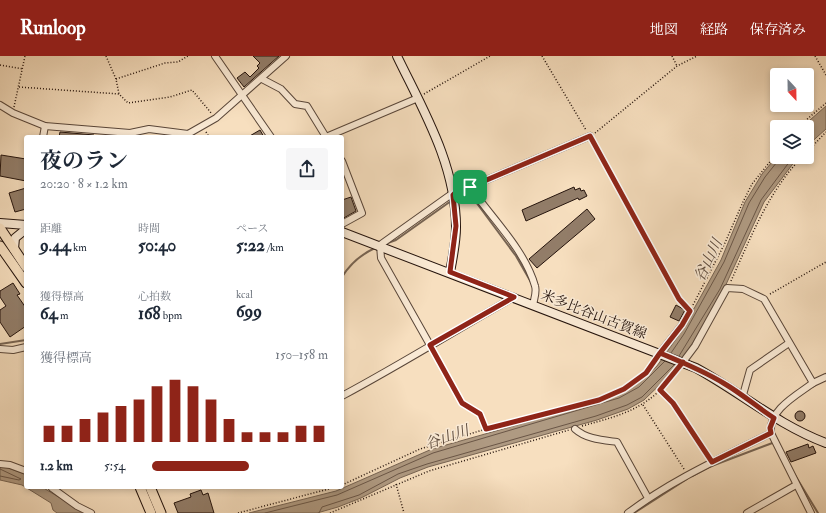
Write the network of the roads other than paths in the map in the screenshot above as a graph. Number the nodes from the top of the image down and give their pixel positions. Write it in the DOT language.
graph roads {
  1 [pos="216,56"];
  2 [pos="286,56"];
  3 [pos="397,56"];
  4 [pos="262,79"];
  5 [pos="242,95"];
  6 [pos="418,98"];
  7 [pos="0,105"];
  8 [pos="45,126"];
  9 [pos="93,130"];
  10 [pos="43,135"];
  11 [pos="94,135"];
  12 [pos="270,135"];
  13 [pos="325,135"];
  14 [pos="331,135"];
  15 [pos="590,136"];
  16 [pos="344,166"];
  17 [pos="470,187"];
  18 [pos="453,195"];
  19 [pos="0,223"];
  20 [pos="344,223"];
  21 [pos="24,225"];
  22 [pos="0,228"];
  23 [pos="24,231"];
  24 [pos="344,233"];
  25 [pos="380,245"];
  26 [pos="0,246"];
  27 [pos="14,249"];
  28 [pos="24,263"];
  29 [pos="450,272"];
  30 [pos="24,281"];
  31 [pos="514,297"];
  32 [pos="533,305"];
  33 [pos="690,311"];
  34 [pos="789,343"];
  35 [pos="430,345"];
  36 [pos="24,347"];
  37 [pos="0,349"];
  38 [pos="660,353"];
  39 [pos="682,362"];
  40 [pos="826,377"];
  41 [pos="813,383"];
  42 [pos="344,395"];
  43 [pos="743,395"];
  44 [pos="774,418"];
  45 [pos="575,429"];
  46 [pos="771,433"];
  47 [pos="826,443"];
  48 [pos="0,464"];
  49 [pos="24,470"];
  50 [pos="796,485"];
  51 [pos="55,489"];
  52 [pos="141,489"];
  53 [pos="151,489"];
  54 [pos="648,498"];
  55 [pos="91,513"];
  56 [pos="151,513"];
  57 [pos="161,513"];
  58 [pos="628,513"];
  59 [pos="747,513"];
  60 [pos="811,513"];
  1 -- 5 [label="street"];
  2 -- 4 [label="street"];
  3 -- 6 [label="main road"];
  4 -- 5 [label="street"];
  4 -- 13 [label="street"];
  5 -- 9 [label="street"];
  5 -- 12 [label="street"];
  6 -- 14 [label="street"];
  6 -- 18 [label="main road"];
  7 -- 8 [label="street"];
  8 -- 9 [label="street"];
  8 -- 10 [label="street"];
  9 -- 11 [label="street"];
  15 -- 17 [label="street"];
  16 -- 20 [label="street"];
  17 -- 18 [label="street"];
  17 -- 32 [label="street"];
  18 -- 25 [label="street"];
  18 -- 29 [label="main road"];
  19 -- 21 [label="main road"];
  22 -- 27 [label="main road"];
  23 -- 27 [label="main road"];
  24 -- 25 [label="main road, 米多比谷山古賀線"];
  25 -- 29 [label="main road, 米多比谷山古賀線"];
  25 -- 35 [label="street"];
  26 -- 30 [label="main road"];
  27 -- 28 [label="main road"];
  29 -- 31 [label="main road, 米多比谷山古賀線"];
  31 -- 32 [label="main road, 米多比谷山古賀線"];
  31 -- 35 [label="street"];
  32 -- 38 [label="main road, 米多比谷山古賀線"];
  33 -- 38 [label="street"];
  34 -- 39 [label="street"];
  34 -- 41 [label="street"];
  34 -- 43 [label="street"];
  35 -- 42 [label="street"];
  36 -- 37 [label="street"];
  38 -- 39 [label="main road, 米多比谷山古賀線"];
  39 -- 43 [label="main road, 米多比谷山古賀線"];
  40 -- 41 [label="street"];
  41 -- 44 [label="street"];
  43 -- 44 [label="main road, 米多比谷山古賀線"];
  44 -- 46 [label="street"];
  44 -- 47 [label="main road, 米多比谷山古賀線"];
  45 -- 54 [label="street"];
  46 -- 50 [label="street"];
  46 -- 54 [label="street"];
  48 -- 49 [label="street"];
  50 -- 59 [label="street"];
  50 -- 60 [label="street"];
  51 -- 55 [label="street"];
  52 -- 56 [label="main road"];
  53 -- 57 [label="main road"];
  54 -- 58 [label="street"];
}
